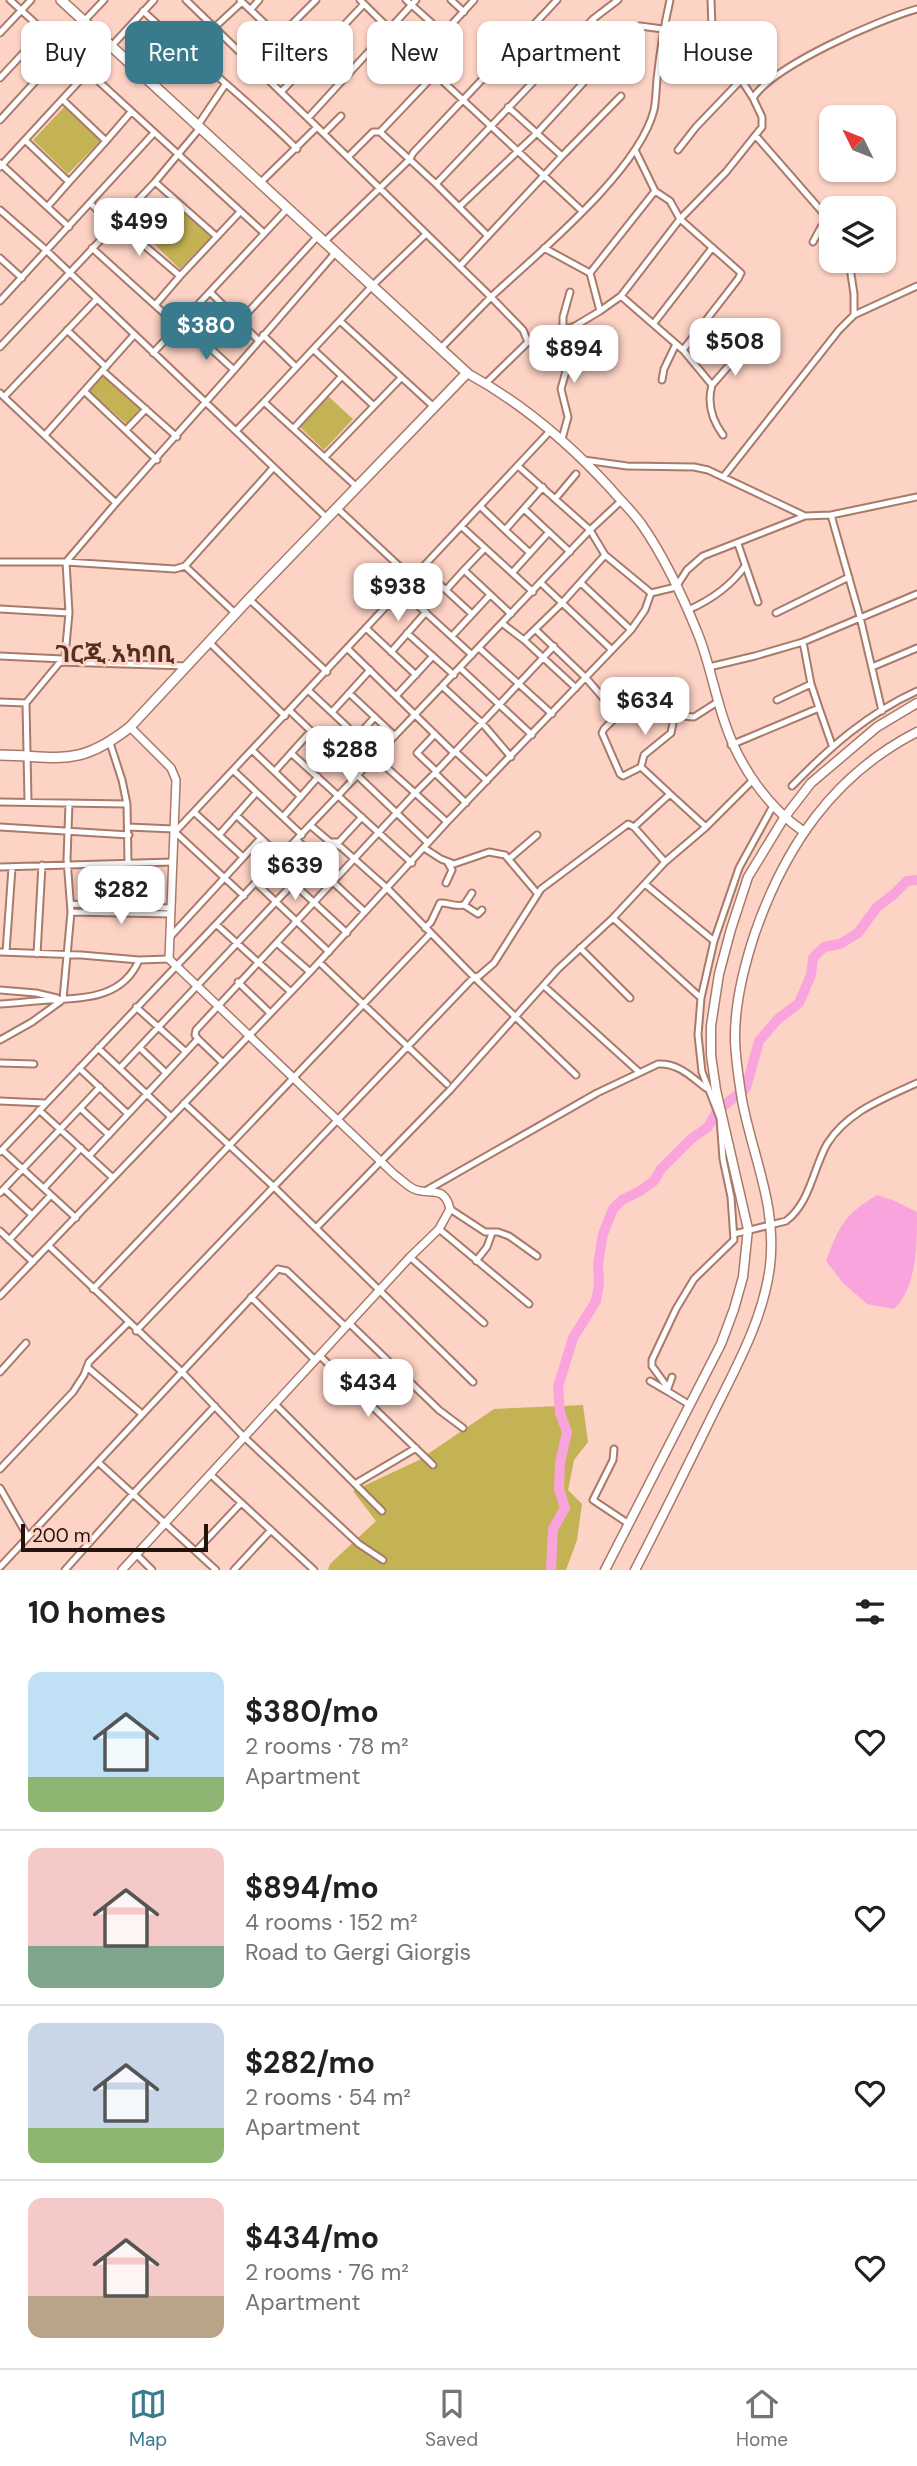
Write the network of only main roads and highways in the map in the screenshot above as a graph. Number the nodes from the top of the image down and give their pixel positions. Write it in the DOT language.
graph roads {
  1 [pos="61,0"];
  2 [pos="467,373"];
  3 [pos="917,703"];
  4 [pos="917,732"];
  5 [pos="0,755"];
  6 [pos="784,818"];
  7 [pos="803,831"];
  8 [pos="605,1570"];
  9 [pos="635,1570"];
  1 -- 2 [label="main road"];
  2 -- 5 [label="main road"];
  2 -- 6 [label="main road"];
  3 -- 6 [label="main road"];
  4 -- 7 [label="main road"];
  6 -- 7 [label="main road"];
  6 -- 8 [label="main road"];
  7 -- 9 [label="main road"];
}
